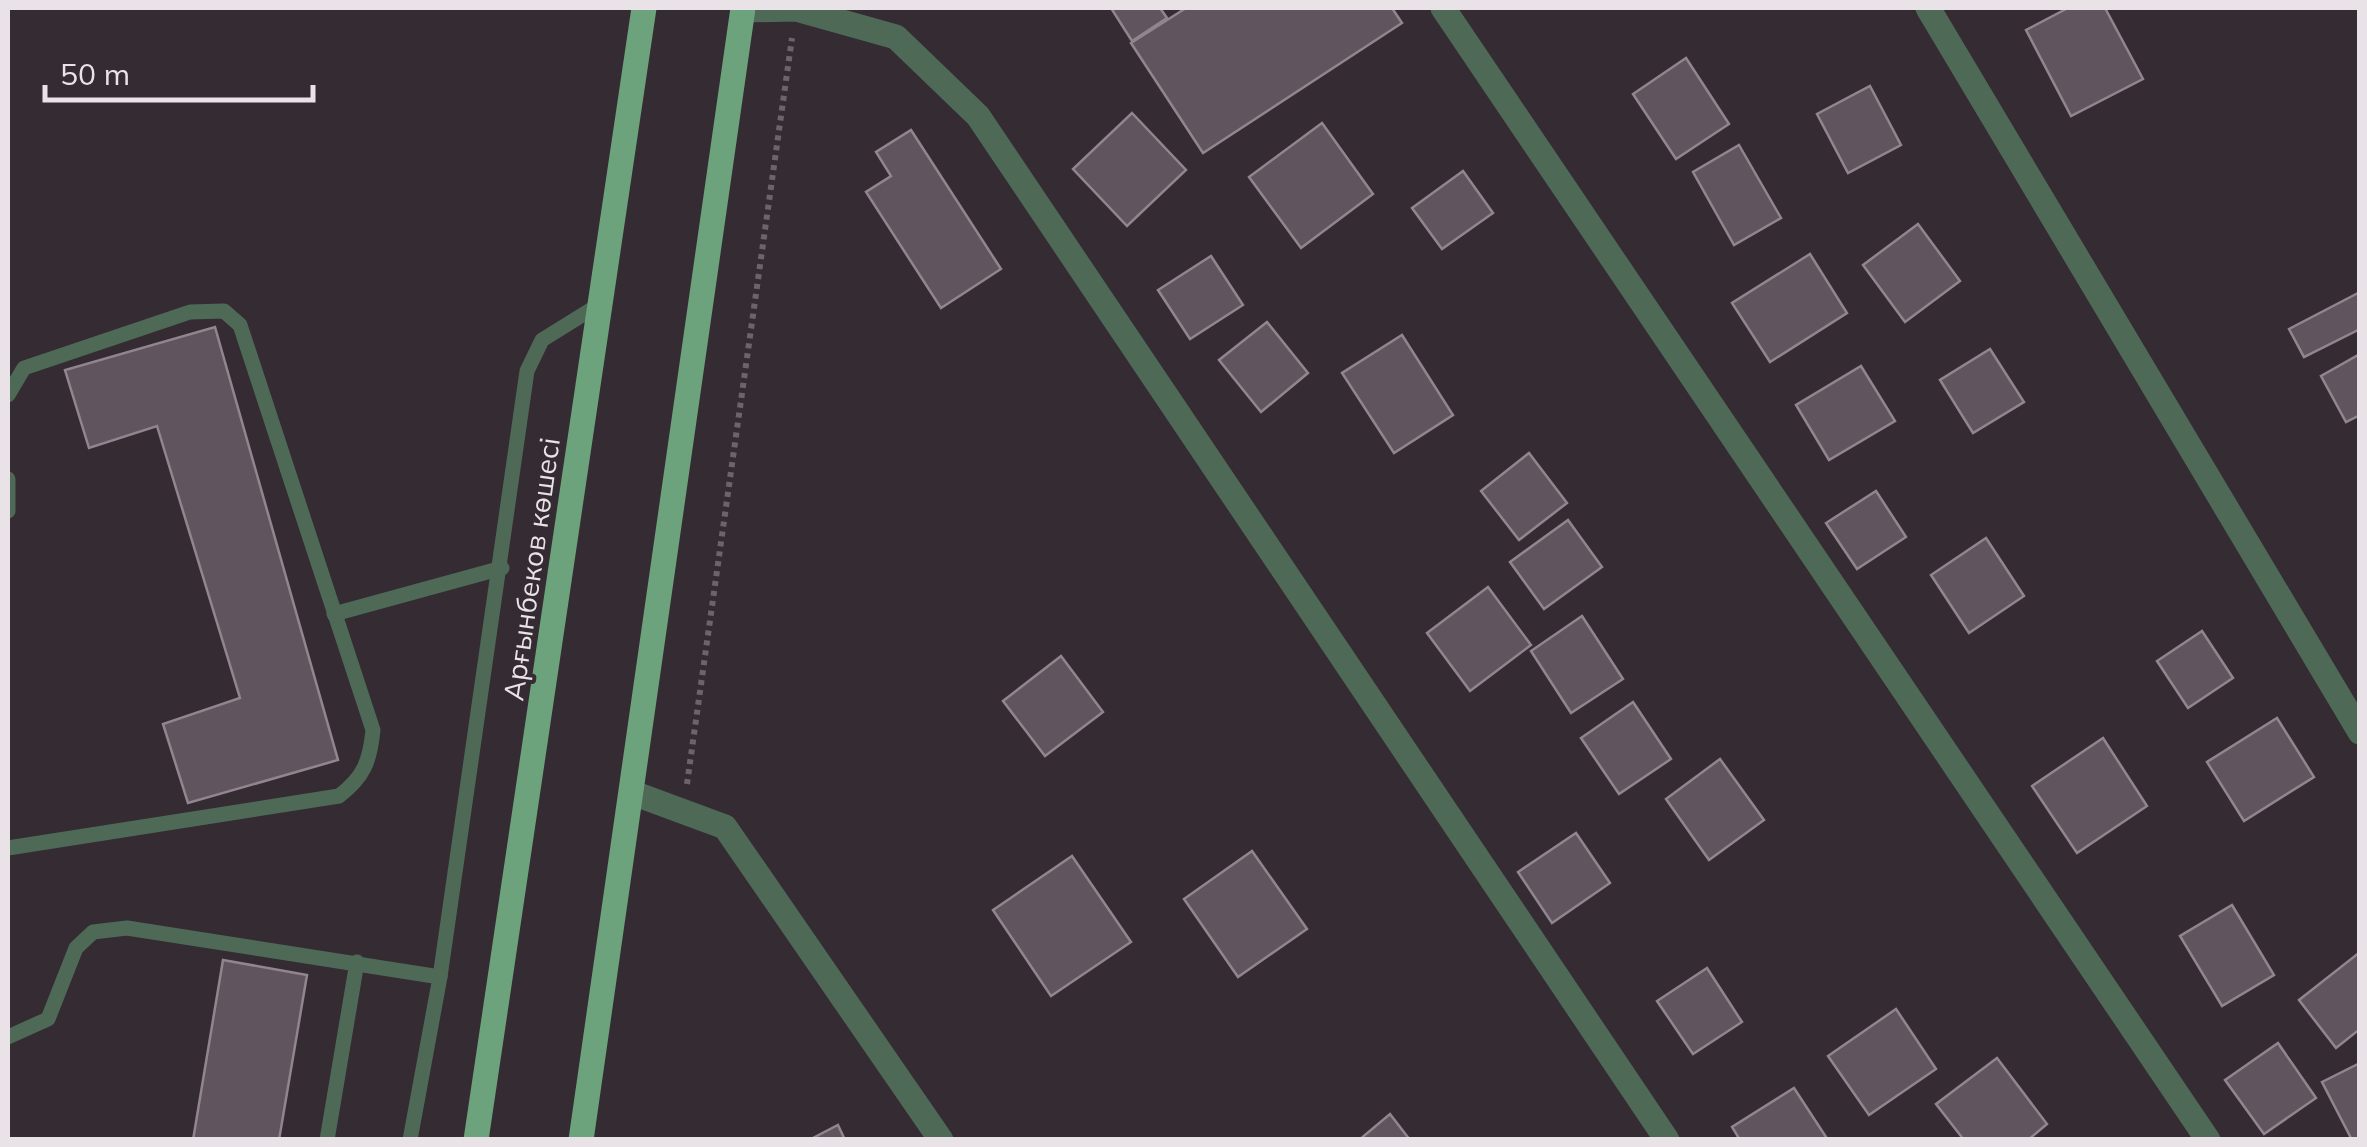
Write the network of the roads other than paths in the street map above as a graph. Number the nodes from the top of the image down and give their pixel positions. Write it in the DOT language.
graph roads {
  1 [pos="644,8"];
  2 [pos="1443,8"];
  3 [pos="1928,8"];
  4 [pos="743,9"];
  5 [pos="796,10"];
  6 [pos="600,304"];
  7 [pos="8,394"];
  8 [pos="8,480"];
  9 [pos="8,511"];
  10 [pos="502,568"];
  11 [pos="334,614"];
  12 [pos="2360,732"];
  13 [pos="632,793"];
  14 [pos="8,848"];
  15 [pos="357,962"];
  16 [pos="440,978"];
  17 [pos="8,1037"];
  18 [pos="326,1140"];
  19 [pos="410,1140"];
  20 [pos="476,1140"];
  21 [pos="581,1140"];
  22 [pos="941,1140"];
  23 [pos="1667,1140"];
  24 [pos="2208,1140"];
  1 -- 6 [label="main road, Арғынбеков көшесі"];
  2 -- 24 [label="street"];
  3 -- 12 [label="street"];
  4 -- 5 [label="street"];
  4 -- 13 [label="main road"];
  5 -- 23 [label="street"];
  6 -- 10 [label="lane"];
  6 -- 20 [label="main road, Арғынбеков көшесі"];
  7 -- 11 [label="lane"];
  8 -- 9 [label="lane"];
  10 -- 11 [label="lane"];
  10 -- 16 [label="lane"];
  11 -- 14 [label="lane"];
  13 -- 21 [label="main road"];
  13 -- 22 [label="street"];
  15 -- 16 [label="lane"];
  15 -- 17 [label="lane"];
  15 -- 18 [label="lane"];
  16 -- 19 [label="lane"];
}
